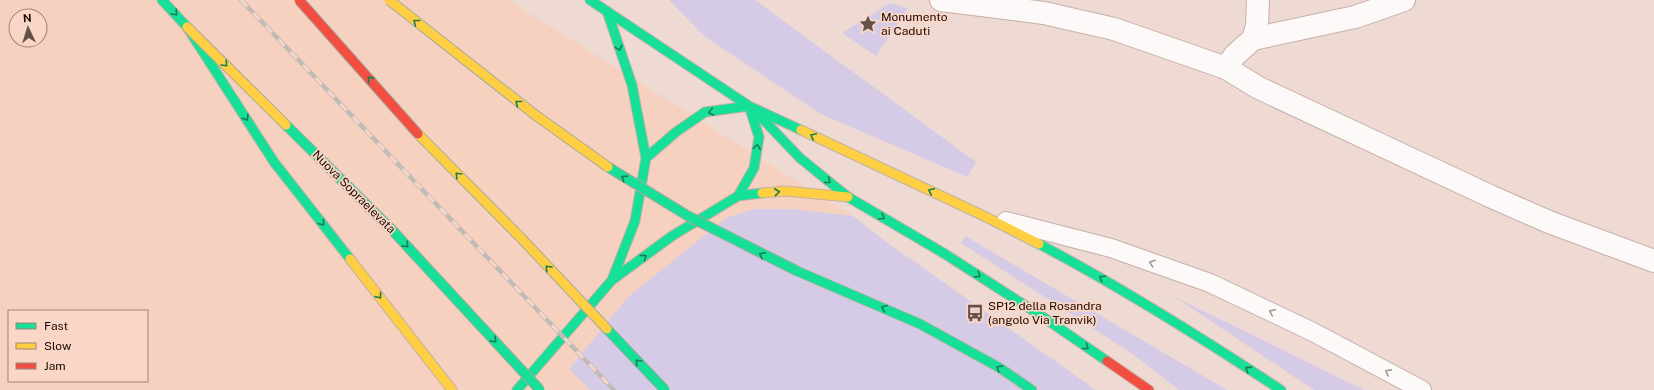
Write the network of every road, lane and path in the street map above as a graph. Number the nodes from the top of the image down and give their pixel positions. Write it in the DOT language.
graph roads {
  1 [pos="162,0"];
  2 [pos="299,0"];
  3 [pos="388,0"];
  4 [pos="590,0"];
  5 [pos="941,0"];
  6 [pos="1258,0"];
  7 [pos="1404,0"];
  8 [pos="607,11"];
  9 [pos="187,26"];
  10 [pos="1253,39"];
  11 [pos="1226,68"];
  12 [pos="750,106"];
  13 [pos="646,158"];
  14 [pos="738,196"];
  15 [pos="848,197"];
  16 [pos="984,216"];
  17 [pos="1654,261"];
  18 [pos="612,280"];
  19 [pos="452,390"];
  20 [pos="517,390"];
  21 [pos="540,390"];
  22 [pos="665,390"];
  23 [pos="1032,390"];
  24 [pos="1148,390"];
  25 [pos="1281,390"];
  26 [pos="1422,390"];
  1 -- 9 [label="main road, Nuova Sopraelevata, one-way"];
  22 -- 2 [label="main road, one-way, bridge"];
  23 -- 3 [label="main road, one-way, bridge"];
  4 -- 8 [label="main road"];
  5 -- 11 [label="street"];
  6 -- 10 [label="street"];
  7 -- 10 [label="street"];
  8 -- 12 [label="main road"];
  8 -- 13 [label="main road, one-way"];
  9 -- 19 [label="main road, one-way, bridge"];
  9 -- 21 [label="main road, Nuova Sopraelevata, one-way, bridge"];
  10 -- 11 [label="street"];
  11 -- 17 [label="street"];
  12 -- 13 [label="main road, one-way"];
  14 -- 12 [label="main road, one-way"];
  12 -- 15 [label="main road, one-way"];
  16 -- 12 [label="main road, one-way"];
  13 -- 18 [label="main road"];
  14 -- 15 [label="main road, one-way"];
  18 -- 14 [label="main road, one-way"];
  15 -- 24 [label="main road, one-way"];
  25 -- 16 [label="main road, one-way"];
  26 -- 16 [label="lane, one-way"];
  18 -- 20 [label="main road"];
}
